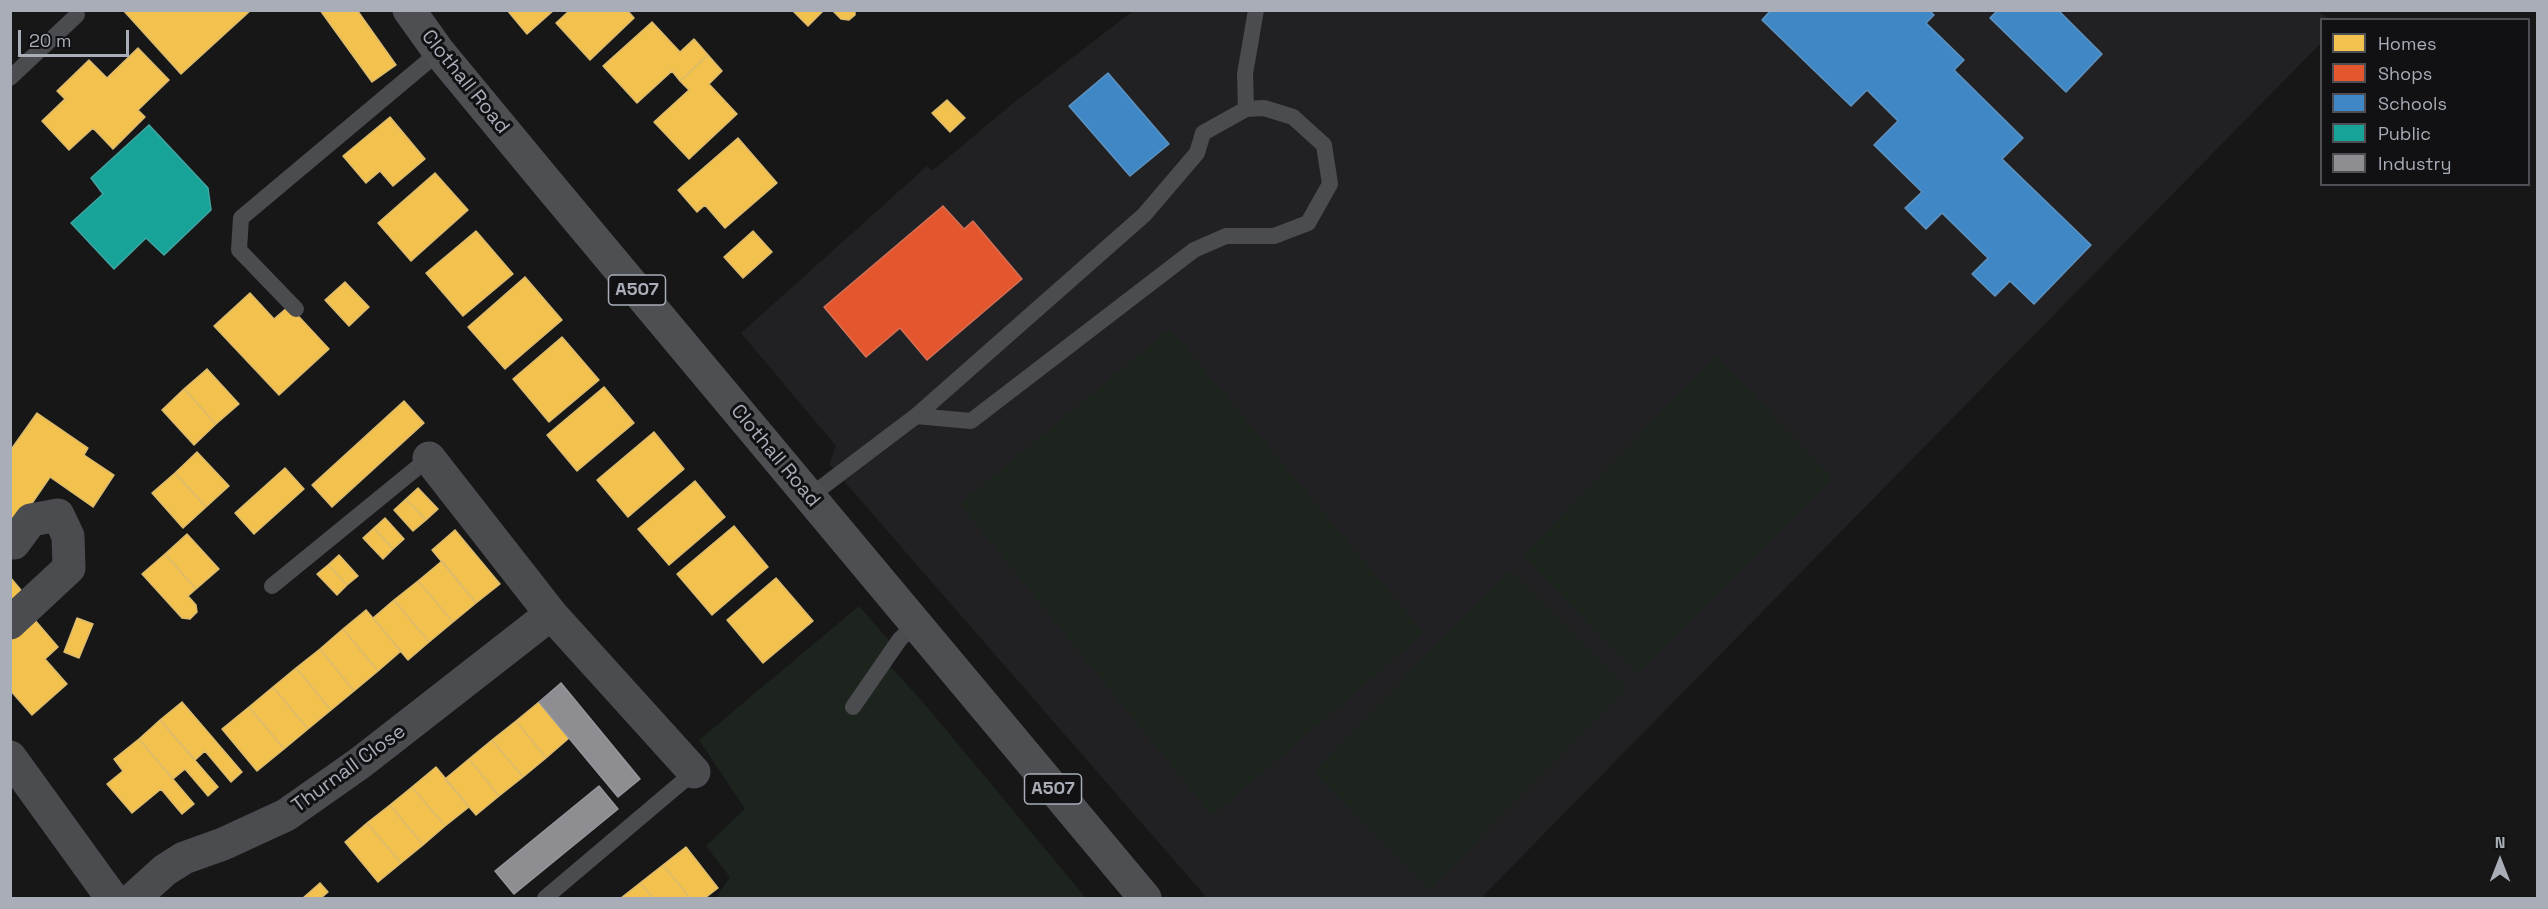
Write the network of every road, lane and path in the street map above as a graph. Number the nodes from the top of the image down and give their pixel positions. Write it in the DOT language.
graph roads {
  1 [pos="409,10"];
  2 [pos="1256,10"];
  3 [pos="77,15"];
  4 [pos="439,52"];
  5 [pos="10,78"];
  6 [pos="1246,109"];
  7 [pos="296,309"];
  8 [pos="916,416"];
  9 [pos="429,458"];
  10 [pos="809,498"];
  11 [pos="14,543"];
  12 [pos="272,586"];
  13 [pos="551,614"];
  14 [pos="10,623"];
  15 [pos="915,625"];
  16 [pos="853,706"];
  17 [pos="10,757"];
  18 [pos="694,772"];
  19 [pos="112,898"];
  20 [pos="134,898"];
  21 [pos="545,898"];
  22 [pos="1145,898"];
  1 -- 4 [label="main road, Clothall Road / A507"];
  2 -- 6 [label="lane"];
  3 -- 5 [label="lane"];
  4 -- 7 [label="lane"];
  4 -- 10 [label="main road, Clothall Road / A507"];
  6 -- 8 [label="lane"];
  6 -- 8 [label="lane"];
  8 -- 10 [label="lane"];
  9 -- 12 [label="lane"];
  9 -- 13 [label="street"];
  10 -- 15 [label="main road, Clothall Road / A507"];
  11 -- 14 [label="street"];
  13 -- 18 [label="street"];
  13 -- 20 [label="street, Thurnall Close"];
  15 -- 16 [label="lane"];
  15 -- 22 [label="main road, Clothall Road / A507"];
  17 -- 19 [label="street"];
  18 -- 21 [label="lane"];
}
